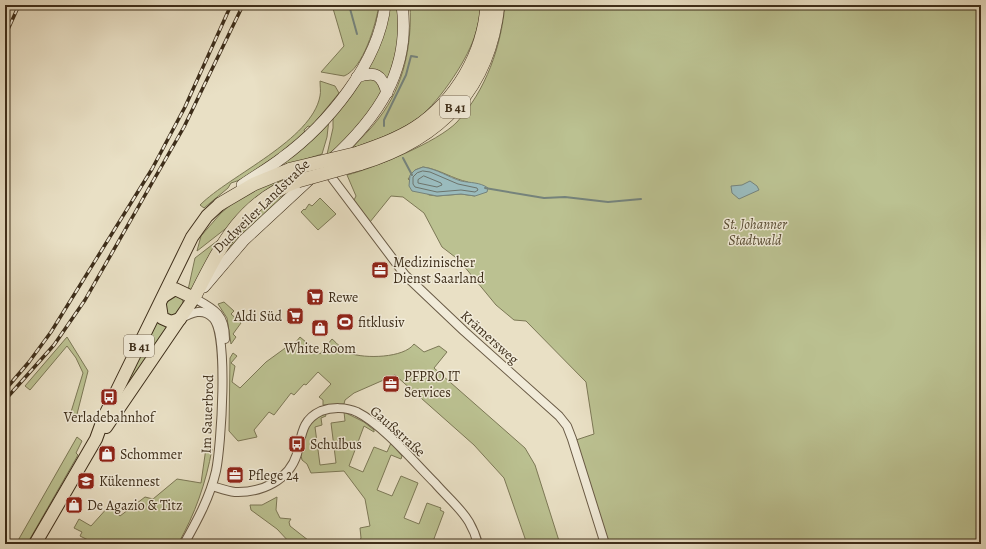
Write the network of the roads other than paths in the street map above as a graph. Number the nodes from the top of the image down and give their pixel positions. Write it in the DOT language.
graph roads {
  1 [pos="385,5"];
  2 [pos="402,5"];
  3 [pos="487,5"];
  4 [pos="498,5"];
  5 [pos="357,77"];
  6 [pos="387,93"];
  7 [pos="359,158"];
  8 [pos="323,167"];
  9 [pos="220,204"];
  10 [pos="194,298"];
  11 [pos="162,300"];
  12 [pos="180,319"];
  13 [pos="222,350"];
  14 [pos="96,439"];
  15 [pos="212,486"];
  16 [pos="35,544"];
  17 [pos="184,544"];
  18 [pos="478,544"];
  19 [pos="605,544"];
  1 -- 5 [label="main road, Dudweiler Landstraße"];
  2 -- 6 [label="main road, Dudweiler Landstraße"];
  3 -- 7 [label="highway, B 41"];
  4 -- 7 [label="highway, B 41"];
  5 -- 6 [label="main road"];
  5 -- 9 [label="main road, Dudweiler Landstraße"];
  6 -- 8 [label="main road, Dudweiler Landstraße"];
  7 -- 9 [label="highway, B 41, bridge"];
  7 -- 10 [label="highway, B 41, bridge"];
  8 -- 10 [label="main road, Dudweiler Landstraße"];
  8 -- 19 [label="street, Krämersweg"];
  9 -- 11 [label="main road, Dudweiler Landstraße"];
  10 -- 11 [label="main road"];
  10 -- 12 [label="main road, Dudweiler Landstraße"];
  10 -- 13 [label="street, Im Sauerbrod"];
  11 -- 12 [label="main road"];
  11 -- 14 [label="main road, Dudweiler Landstraße / B 41"];
  12 -- 13 [label="street, Im Sauerbrod"];
  12 -- 14 [label="main road, Dudweiler Landstraße / B 41"];
  13 -- 15 [label="street, Im Sauerbrod"];
  14 -- 16 [label="main road, Dudweiler Landstraße / B 41"];
  15 -- 17 [label="street, Im Sauerbrod"];
  15 -- 18 [label="street, Gaußstraße"];
}
